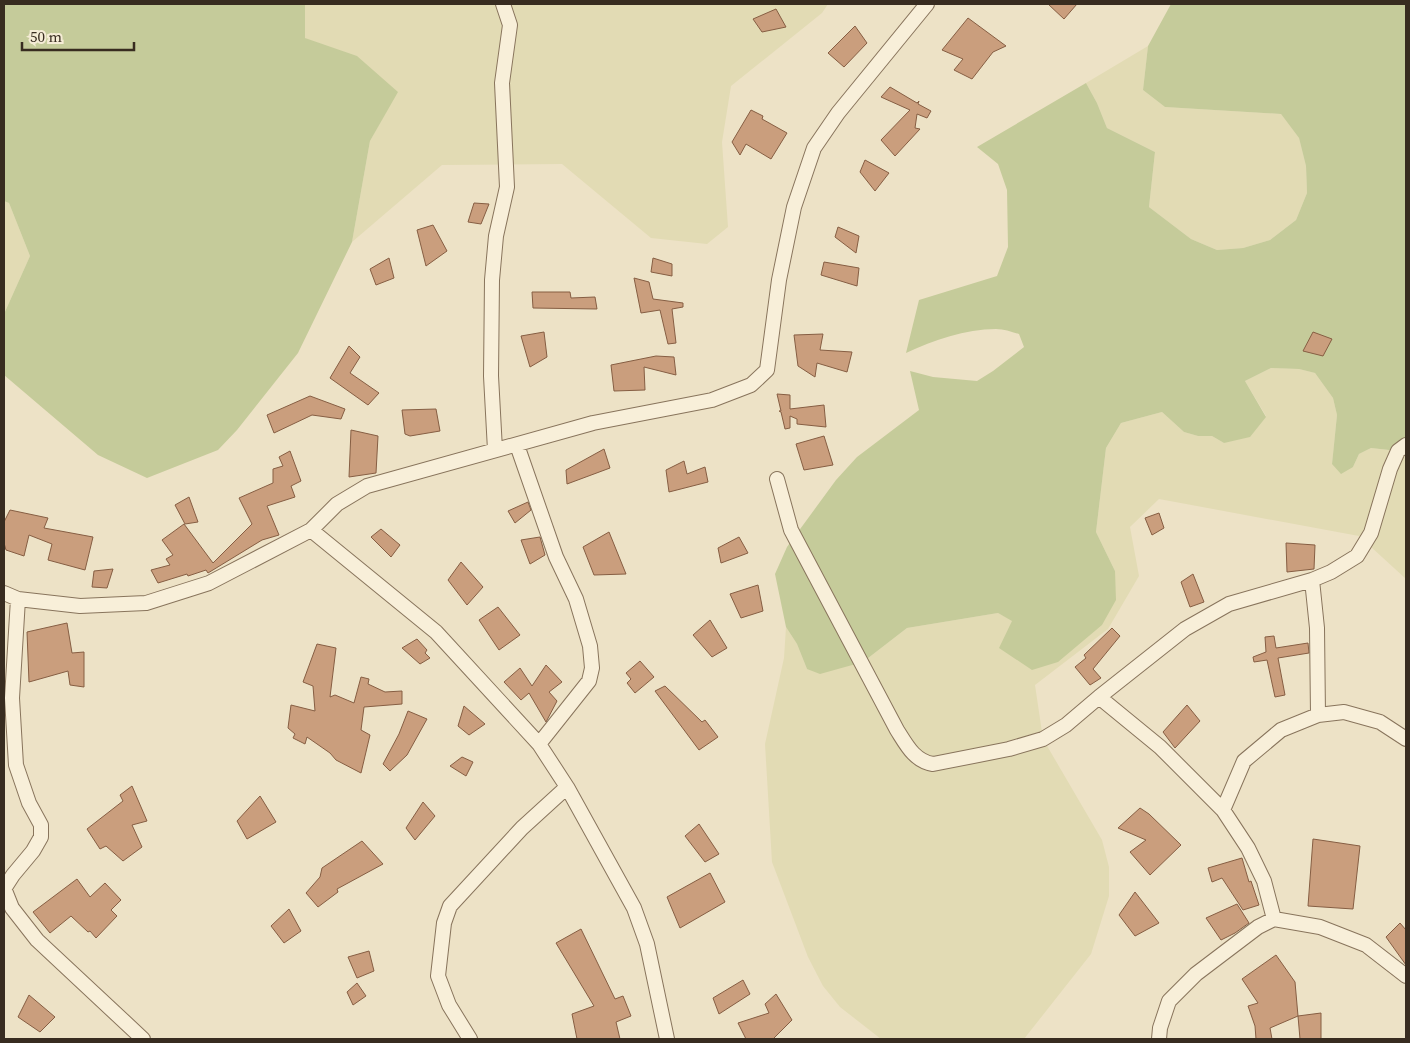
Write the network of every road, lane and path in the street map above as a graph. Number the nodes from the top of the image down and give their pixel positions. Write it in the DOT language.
graph roads {
  1 [pos="503,4"];
  2 [pos="927,4"];
  3 [pos="518,445"];
  4 [pos="1406,445"];
  5 [pos="495,450"];
  6 [pos="776,479"];
  7 [pos="311,530"];
  8 [pos="1312,580"];
  9 [pos="4,593"];
  10 [pos="18,599"];
  11 [pos="1099,697"];
  12 [pos="1318,715"];
  13 [pos="1406,740"];
  14 [pos="539,744"];
  15 [pos="568,787"];
  16 [pos="1223,810"];
  17 [pos="4,888"];
  18 [pos="1274,919"];
  19 [pos="1406,976"];
  20 [pos="143,1039"];
  21 [pos="470,1039"];
  22 [pos="667,1039"];
  23 [pos="1159,1039"];
  1 -- 5 [label="street"];
  2 -- 3 [label="street"];
  3 -- 5 [label="street"];
  3 -- 14 [label="street"];
  4 -- 8 [label="street"];
  5 -- 7 [label="street"];
  6 -- 11 [label="street"];
  7 -- 10 [label="street"];
  7 -- 14 [label="street"];
  8 -- 11 [label="street"];
  8 -- 12 [label="street"];
  9 -- 10 [label="street"];
  10 -- 17 [label="street"];
  11 -- 16 [label="street"];
  12 -- 13 [label="street"];
  12 -- 16 [label="street"];
  14 -- 15 [label="street"];
  15 -- 21 [label="street"];
  15 -- 22 [label="street"];
  16 -- 18 [label="street"];
  17 -- 20 [label="street"];
  18 -- 19 [label="street"];
  18 -- 23 [label="street"];
}
